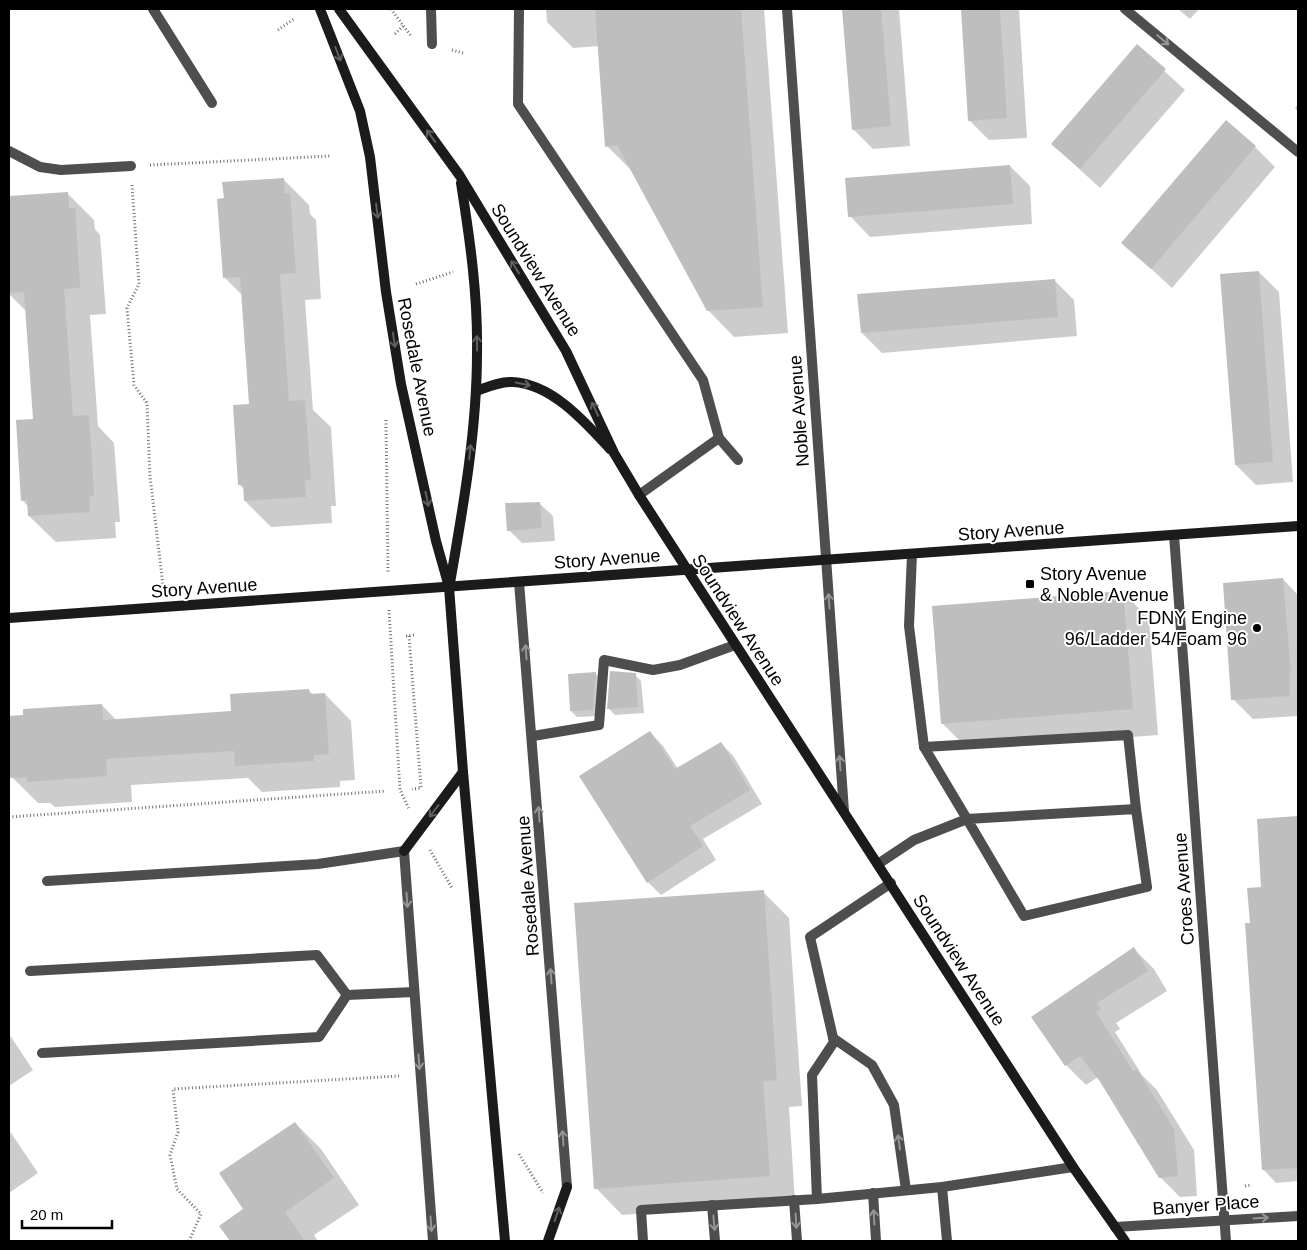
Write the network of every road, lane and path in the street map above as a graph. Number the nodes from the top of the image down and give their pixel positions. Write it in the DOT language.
graph roads {
  1 [pos="153,9"];
  2 [pos="320,9"];
  3 [pos="339,9"];
  4 [pos="391,9"];
  5 [pos="430,9"];
  6 [pos="519,9"];
  7 [pos="788,9"];
  8 [pos="1125,9"];
  9 [pos="294,19"];
  10 [pos="403,26"];
  11 [pos="278,30"];
  12 [pos="395,34"];
  13 [pos="413,38"];
  14 [pos="432,44"];
  15 [pos="212,103"];
  16 [pos="9,151"];
  17 [pos="1298,152"];
  18 [pos="330,156"];
  19 [pos="131,166"];
  20 [pos="460,176"];
  21 [pos="462,269"];
  22 [pos="416,284"];
  23 [pos="476,392"];
  24 [pos="386,418"];
  25 [pos="720,438"];
  26 [pos="614,453"];
  27 [pos="738,460"];
  28 [pos="639,495"];
  29 [pos="1298,526"];
  30 [pos="1174,535"];
  31 [pos="912,554"];
  32 [pos="388,558"];
  33 [pos="826,560"];
  34 [pos="686,570"];
  35 [pos="519,582"];
  36 [pos="449,587"];
  37 [pos="165,607"];
  38 [pos="9,618"];
  39 [pos="390,631"];
  40 [pos="410,636"];
  41 [pos="735,645"];
  42 [pos="533,736"];
  43 [pos="924,747"];
  44 [pos="463,772"];
  45 [pos="412,789"];
  46 [pos="386,791"];
  47 [pos="1136,809"];
  48 [pos="844,812"];
  49 [pos="9,817"];
  50 [pos="967,819"];
  51 [pos="419,831"];
  52 [pos="404,851"];
  53 [pos="878,864"];
  54 [pos="47,882"];
  55 [pos="891,883"];
  56 [pos="453,890"];
  57 [pos="30,971"];
  58 [pos="414,992"];
  59 [pos="347,995"];
  60 [pos="833,1038"];
  61 [pos="42,1052"];
  62 [pos="399,1076"];
  63 [pos="515,1148"];
  64 [pos="1073,1167"];
  65 [pos="1252,1185"];
  66 [pos="1245,1186"];
  67 [pos="567,1187"];
  68 [pos="942,1187"];
  69 [pos="906,1190"];
  70 [pos="873,1193"];
  71 [pos="817,1199"];
  72 [pos="794,1200"];
  73 [pos="712,1205"];
  74 [pos="557,1214"];
  75 [pos="1298,1216"];
  76 [pos="1224,1221"];
  77 [pos="1115,1227"];
  78 [pos="188,1241"];
  79 [pos="433,1241"];
  80 [pos="505,1241"];
  81 [pos="548,1241"];
  82 [pos="642,1241"];
  83 [pos="715,1241"];
  84 [pos="797,1241"];
  85 [pos="876,1241"];
  86 [pos="947,1241"];
  87 [pos="1124,1241"];
  88 [pos="1226,1241"];
  1 -- 15 [label="street"];
  2 -- 36 [label="main road, Rosedale Avenue, one-way"];
  20 -- 3 [label="main road, Soundview Avenue, one-way"];
  4 -- 10 [label="path"];
  5 -- 14 [label="street"];
  6 -- 25 [label="street"];
  7 -- 33 [label="street, Noble Avenue"];
  8 -- 17 [label="street, one-way"];
  9 -- 11 [label="path"];
  10 -- 12 [label="path"];
  10 -- 13 [label="path"];
  16 -- 19 [label="street"];
  18 -- 19 [label="path"];
  19 -- 37 [label="path"];
  23 -- 20 [label="main road, Rosedale Avenue, one-way"];
  26 -- 20 [label="main road, Soundview Avenue, one-way"];
  21 -- 22 [label="path"];
  23 -- 26 [label="main road, one-way"];
  36 -- 23 [label="main road, Rosedale Avenue, one-way"];
  24 -- 32 [label="path"];
  25 -- 27 [label="street"];
  25 -- 28 [label="street"];
  26 -- 28 [label="main road, Soundview Avenue"];
  28 -- 34 [label="main road, Soundview Avenue"];
  29 -- 30 [label="main road, Story Avenue"];
  30 -- 31 [label="main road, Story Avenue"];
  30 -- 76 [label="street, Croes Avenue"];
  31 -- 33 [label="main road, Story Avenue"];
  31 -- 43 [label="street"];
  33 -- 34 [label="main road, Story Avenue"];
  48 -- 33 [label="street, Noble Avenue, one-way"];
  34 -- 35 [label="main road, Story Avenue"];
  34 -- 41 [label="main road, Soundview Avenue"];
  35 -- 36 [label="main road, Story Avenue"];
  42 -- 35 [label="street, Rosedale Avenue, one-way"];
  36 -- 37 [label="main road, Story Avenue"];
  36 -- 44 [label="main road, Rosedale Avenue"];
  37 -- 38 [label="main road, Story Avenue"];
  39 -- 51 [label="path"];
  40 -- 45 [label="path"];
  41 -- 42 [label="street"];
  41 -- 48 [label="main road, Soundview Avenue"];
  67 -- 42 [label="street, Rosedale Avenue, one-way"];
  43 -- 47 [label="street"];
  43 -- 50 [label="street"];
  44 -- 51 [label="main road, one-way"];
  44 -- 80 [label="main road, Rosedale Avenue"];
  46 -- 49 [label="path"];
  47 -- 50 [label="street"];
  47 -- 50 [label="street"];
  48 -- 53 [label="main road, Soundview Avenue"];
  50 -- 53 [label="street"];
  51 -- 52 [label="main road"];
  51 -- 56 [label="path"];
  52 -- 54 [label="street"];
  52 -- 58 [label="street, one-way"];
  53 -- 55 [label="main road, Soundview Avenue"];
  55 -- 60 [label="street"];
  55 -- 64 [label="main road, Soundview Avenue"];
  57 -- 59 [label="street"];
  58 -- 59 [label="street"];
  58 -- 79 [label="street, one-way"];
  59 -- 61 [label="street"];
  69 -- 60 [label="street, one-way"];
  60 -- 71 [label="street"];
  62 -- 78 [label="path"];
  63 -- 74 [label="path"];
  64 -- 68 [label="street"];
  64 -- 77 [label="main road, Soundview Avenue"];
  65 -- 66 [label="path"];
  74 -- 67 [label="main road, one-way"];
  68 -- 69 [label="street"];
  68 -- 86 [label="street"];
  69 -- 70 [label="street"];
  70 -- 71 [label="street"];
  85 -- 70 [label="street, one-way"];
  71 -- 72 [label="street"];
  72 -- 73 [label="street"];
  72 -- 84 [label="street, one-way"];
  73 -- 82 [label="street"];
  73 -- 83 [label="street, one-way"];
  74 -- 81 [label="main road"];
  76 -- 75 [label="street, Banyer Place, one-way"];
  76 -- 77 [label="street, Banyer Place"];
  76 -- 88 [label="street, Croes Avenue"];
  77 -- 87 [label="main road, Soundview Avenue"];
}
